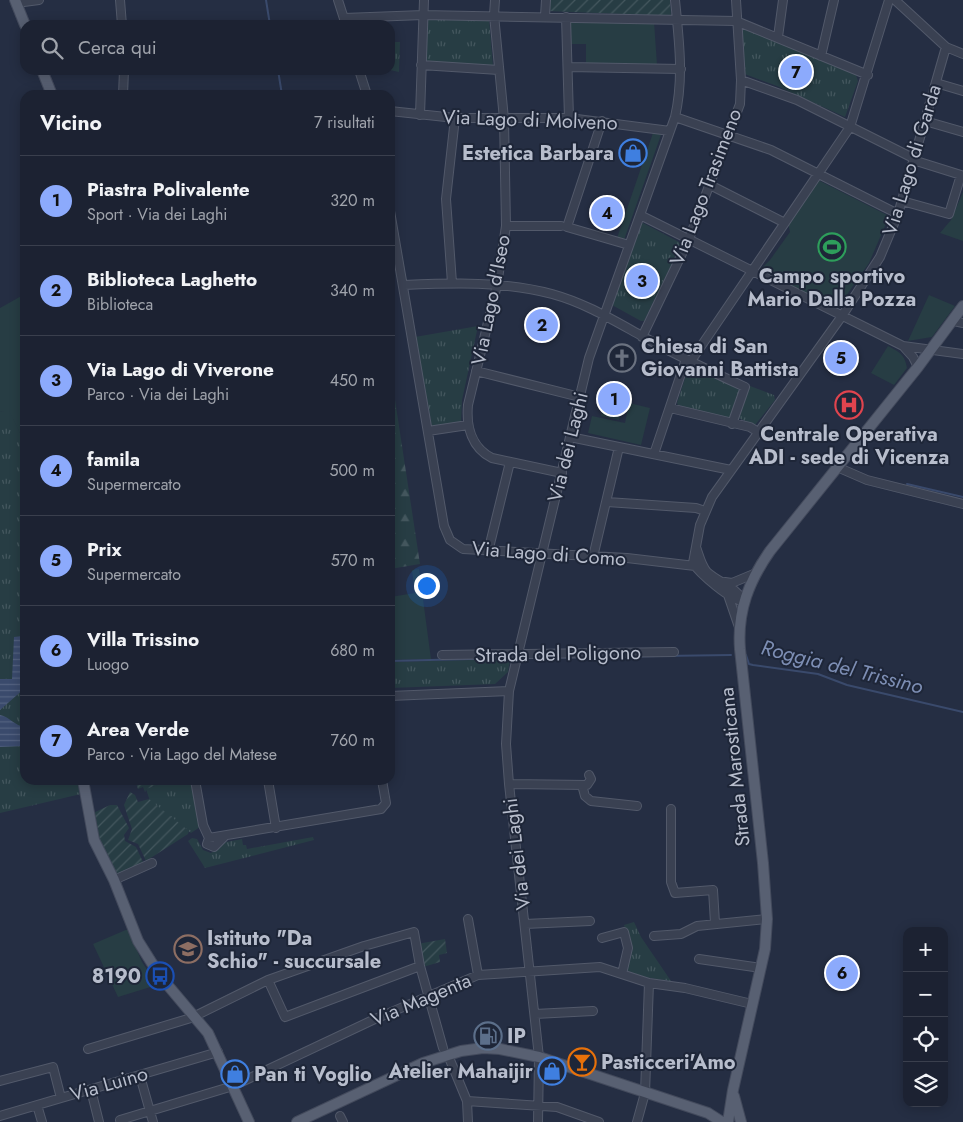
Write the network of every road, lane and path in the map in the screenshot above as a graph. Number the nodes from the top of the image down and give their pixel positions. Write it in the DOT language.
graph roads {
  1 [pos="39,0"];
  2 [pos="120,0"];
  3 [pos="338,0"];
  4 [pos="424,0"];
  5 [pos="495,0"];
  6 [pos="546,0"];
  7 [pos="675,0"];
  8 [pos="736,0"];
  9 [pos="784,0"];
  10 [pos="834,0"];
  11 [pos="889,0"];
  12 [pos="895,0"];
  13 [pos="16,2"];
  14 [pos="423,14"];
  15 [pos="494,15"];
  16 [pos="545,16"];
  17 [pos="566,18"];
  18 [pos="677,18"];
  19 [pos="23,20"];
  20 [pos="122,20"];
  21 [pos="345,20"];
  22 [pos="356,20"];
  23 [pos="736,21"];
  24 [pos="778,37"];
  25 [pos="946,47"];
  26 [pos="963,54"];
  27 [pos="821,56"];
  28 [pos="421,65"];
  29 [pos="568,68"];
  30 [pos="681,69"];
  31 [pos="499,70"];
  32 [pos="44,75"];
  33 [pos="124,75"];
  34 [pos="361,75"];
  35 [pos="868,75"];
  36 [pos="741,80"];
  37 [pos="936,83"];
  38 [pos="50,90"];
  39 [pos="124,90"];
  40 [pos="365,90"];
  41 [pos="963,91"];
  42 [pos="395,112"];
  43 [pos="420,115"];
  44 [pos="455,118"];
  45 [pos="569,118"];
  46 [pos="675,118"];
  47 [pos="504,119"];
  48 [pos="602,121"];
  49 [pos="925,121"];
  50 [pos="850,127"];
  51 [pos="670,131"];
  52 [pos="963,132"];
  53 [pos="730,135"];
  54 [pos="913,159"];
  55 [pos="819,173"];
  56 [pos="710,185"];
  57 [pos="902,201"];
  58 [pos="898,214"];
  59 [pos="640,215"];
  60 [pos="785,223"];
  61 [pos="506,226"];
  62 [pos="564,226"];
  63 [pos="395,238"];
  64 [pos="689,239"];
  65 [pos="629,245"];
  66 [pos="753,271"];
  67 [pos="452,283"];
  68 [pos="497,285"];
  69 [pos="404,286"];
  70 [pos="963,306"];
  71 [pos="604,314"];
  72 [pos="842,316"];
  73 [pos="958,322"];
  74 [pos="642,337"];
  75 [pos="903,346"];
  76 [pos="933,348"];
  77 [pos="963,354"];
  78 [pos="688,360"];
  79 [pos="918,367"];
  80 [pos="476,371"];
  81 [pos="580,396"];
  82 [pos="670,408"];
  83 [pos="732,424"];
  84 [pos="468,425"];
  85 [pos="428,431"];
  86 [pos="758,432"];
  87 [pos="570,437"];
  88 [pos="620,447"];
  89 [pos="654,454"];
  90 [pos="510,462"];
  91 [pos="837,467"];
  92 [pos="731,470"];
  93 [pos="562,473"];
  94 [pos="607,502"];
  95 [pos="963,504"];
  96 [pos="704,511"];
  97 [pos="488,552"];
  98 [pos="542,554"];
  99 [pos="593,557"];
  100 [pos="698,564"];
  101 [pos="756,573"];
  102 [pos="723,582"];
  103 [pos="728,596"];
  104 [pos="744,601"];
  105 [pos="739,628"];
  106 [pos="674,652"];
  107 [pos="517,654"];
  108 [pos="442,655"];
  109 [pos="509,691"];
  110 [pos="395,696"];
  111 [pos="589,775"];
  112 [pos="509,784"];
  113 [pos="84,785"];
  114 [pos="197,785"];
  115 [pos="269,785"];
  116 [pos="383,785"];
  117 [pos="582,785"];
  118 [pos="637,806"];
  119 [pos="671,810"];
  120 [pos="276,828"];
  121 [pos="152,863"];
  122 [pos="114,880"];
  123 [pos="468,919"];
  124 [pos="767,919"];
  125 [pos="590,921"];
  126 [pos="715,923"];
  127 [pos="525,924"];
  128 [pos="654,936"];
  129 [pos="602,938"];
  130 [pos="699,959"];
  131 [pos="420,966"];
  132 [pos="761,968"];
  133 [pos="530,970"];
  134 [pos="622,974"];
  135 [pos="478,975"];
  136 [pos="268,980"];
  137 [pos="649,983"];
  138 [pos="428,996"];
  139 [pos="752,1004"];
  140 [pos="593,1011"];
  141 [pos="535,1014"];
  142 [pos="195,1016"];
  143 [pos="443,1048"];
  144 [pos="88,1049"];
  145 [pos="218,1052"];
  146 [pos="539,1056"];
  147 [pos="450,1060"];
  148 [pos="140,1076"];
  149 [pos="0,1081"];
  150 [pos="233,1086"];
  151 [pos="91,1090"];
  152 [pos="733,1090"];
  153 [pos="645,1093"];
  154 [pos="61,1098"];
  155 [pos="467,1101"];
  156 [pos="37,1105"];
  157 [pos="538,1106"];
  158 [pos="150,1112"];
  159 [pos="0,1116"];
  160 [pos="709,1118"];
  161 [pos="120,1120"];
  162 [pos="246,1121"];
  163 [pos="42,1122"];
  164 [pos="99,1122"];
  165 [pos="153,1122"];
  166 [pos="297,1122"];
  167 [pos="468,1122"];
  168 [pos="538,1122"];
  169 [pos="599,1122"];
  170 [pos="637,1122"];
  171 [pos="722,1122"];
  172 [pos="728,1122"];
  173 [pos="741,1122"];
  1 -- 13 [label="street"];
  2 -- 20 [label="street"];
  3 -- 21 [label="street"];
  4 -- 14 [label="street"];
  5 -- 15 [label="street, Via Lago d'Iseo"];
  6 -- 16 [label="street"];
  7 -- 18 [label="street, Via dei Laghi"];
  8 -- 23 [label="street, Via Lago Trasimeno"];
  9 -- 24 [label="street"];
  10 -- 27 [label="street"];
  11 -- 35 [label="street"];
  12 -- 25 [label="street"];
  13 -- 19 [label="main road"];
  14 -- 15 [label="street"];
  14 -- 22 [label="street"];
  14 -- 28 [label="street"];
  15 -- 16 [label="street"];
  15 -- 31 [label="street, Via Lago d'Iseo"];
  16 -- 17 [label="street"];
  17 -- 18 [label="street"];
  17 -- 29 [label="street"];
  18 -- 23 [label="street"];
  18 -- 30 [label="street, Via dei Laghi"];
  23 -- 24 [label="street"];
  23 -- 36 [label="street, Via Lago Trasimeno"];
  24 -- 27 [label="street"];
  25 -- 26 [label="street"];
  25 -- 37 [label="street, Via Lago di Garda"];
  27 -- 35 [label="street"];
  28 -- 31 [label="street"];
  28 -- 43 [label="street"];
  29 -- 30 [label="street"];
  29 -- 45 [label="street"];
  30 -- 46 [label="street, Via dei Laghi"];
  31 -- 47 [label="street, Via Lago d'Iseo"];
  32 -- 38 [label="main road"];
  33 -- 39 [label="street"];
  34 -- 40 [label="street"];
  35 -- 50 [label="street"];
  36 -- 50 [label="street"];
  36 -- 53 [label="street, Via Lago Trasimeno"];
  37 -- 41 [label="street"];
  37 -- 49 [label="street, Via Lago di Garda"];
  42 -- 43 [label="street, Via Lago di Molveno"];
  43 -- 44 [label="street, Via Lago di Molveno"];
  44 -- 47 [label="street, Via Lago di Molveno"];
  44 -- 67 [label="street"];
  45 -- 47 [label="street, Via Lago di Molveno"];
  45 -- 48 [label="street, Via Lago di Molveno"];
  46 -- 51 [label="street, Via dei Laghi"];
  46 -- 53 [label="street"];
  47 -- 61 [label="street, Via Lago d'Iseo"];
  48 -- 51 [label="street, Via Lago di Molveno"];
  48 -- 62 [label="street"];
  49 -- 52 [label="street"];
  49 -- 54 [label="street, Via Lago di Garda"];
  50 -- 54 [label="street"];
  50 -- 55 [label="street"];
  51 -- 59 [label="street, Via dei Laghi"];
  53 -- 55 [label="street"];
  53 -- 56 [label="street, Via Lago Trasimeno"];
  54 -- 57 [label="street, Via Lago di Garda"];
  54 -- 57 [label="street"];
  55 -- 58 [label="street"];
  55 -- 60 [label="street"];
  56 -- 60 [label="street"];
  56 -- 64 [label="street, Via Lago Trasimeno"];
  57 -- 58 [label="street, Via Lago di Garda"];
  58 -- 72 [label="street, Via Lago di Garda"];
  59 -- 64 [label="street"];
  59 -- 65 [label="street, Via dei Laghi"];
  60 -- 66 [label="street"];
  61 -- 62 [label="street"];
  61 -- 68 [label="street, Via Lago d'Iseo"];
  62 -- 65 [label="street"];
  63 -- 69 [label="street, Via Lago di Como"];
  64 -- 66 [label="street"];
  64 -- 74 [label="street, Via Lago Trasimeno"];
  65 -- 71 [label="street, Via dei Laghi"];
  66 -- 72 [label="street"];
  66 -- 78 [label="street"];
  67 -- 68 [label="street"];
  67 -- 69 [label="street"];
  68 -- 71 [label="street"];
  68 -- 80 [label="street, Via Lago d'Iseo"];
  69 -- 85 [label="street, Via Lago di Como"];
  70 -- 73 [label="main road, Strada Marosticana"];
  71 -- 74 [label="street"];
  71 -- 81 [label="street, Via dei Laghi"];
  72 -- 75 [label="street"];
  72 -- 86 [label="street, Via Lago di Garda"];
  73 -- 76 [label="main road, Strada Marosticana"];
  74 -- 78 [label="street"];
  75 -- 76 [label="street"];
  75 -- 79 [label="street"];
  76 -- 77 [label="street"];
  76 -- 79 [label="main road, Strada Marosticana"];
  78 -- 82 [label="street"];
  78 -- 83 [label="street"];
  79 -- 91 [label="main road, Strada Marosticana"];
  80 -- 81 [label="street"];
  80 -- 84 [label="street, Via Lago d'Iseo"];
  81 -- 87 [label="street, Via dei Laghi"];
  82 -- 83 [label="street"];
  82 -- 89 [label="street"];
  83 -- 86 [label="street"];
  84 -- 85 [label="street"];
  84 -- 90 [label="street, Via Lago d'Iseo"];
  85 -- 97 [label="street, Via Lago di Como"];
  86 -- 92 [label="street, Via Lago di Garda"];
  87 -- 88 [label="street"];
  87 -- 93 [label="street, Via dei Laghi"];
  88 -- 89 [label="street"];
  88 -- 94 [label="street"];
  89 -- 92 [label="street"];
  90 -- 93 [label="street, Via Lago d'Iseo"];
  90 -- 97 [label="street"];
  91 -- 95 [label="street"];
  91 -- 101 [label="main road, Strada Marosticana"];
  92 -- 96 [label="street, Via Lago di Garda"];
  93 -- 98 [label="street, Via dei Laghi"];
  94 -- 96 [label="street"];
  94 -- 99 [label="street"];
  96 -- 100 [label="street, Via Lago di Garda"];
  97 -- 98 [label="street, Via Lago di Como"];
  98 -- 99 [label="street, Via Lago di Como"];
  98 -- 107 [label="street, Via dei Laghi"];
  99 -- 100 [label="street, Via Lago di Como"];
  100 -- 102 [label="street"];
  100 -- 103 [label="street"];
  101 -- 102 [label="street"];
  101 -- 104 [label="main road, Strada Marosticana"];
  102 -- 104 [label="street"];
  103 -- 104 [label="street"];
  103 -- 105 [label="street"];
  104 -- 105 [label="main road, Strada Marosticana"];
  105 -- 124 [label="main road, Strada Marosticana"];
  106 -- 107 [label="street, Strada del Poligono"];
  107 -- 108 [label="street, Strada del Poligono"];
  107 -- 109 [label="street, Via dei Laghi"];
  109 -- 110 [label="street"];
  109 -- 112 [label="street, Via dei Laghi"];
  111 -- 117 [label="street"];
  112 -- 117 [label="street, Via dei Laghi"];
  112 -- 127 [label="street, Via dei Laghi"];
  113 -- 122 [label="main road"];
  114 -- 120 [label="street"];
  115 -- 120 [label="street"];
  116 -- 120 [label="street"];
  117 -- 118 [label="street"];
  119 -- 126 [label="street"];
  121 -- 122 [label="street"];
  122 -- 142 [label="main road"];
  123 -- 135 [label="street"];
  124 -- 126 [label="street"];
  124 -- 132 [label="main road, Strada Marosticana"];
  125 -- 127 [label="street, Via dei Laghi"];
  126 -- 128 [label="street"];
  127 -- 133 [label="street, Via dei Laghi"];
  129 -- 134 [label="street"];
  130 -- 132 [label="street"];
  131 -- 136 [label="street"];
  131 -- 136 [label="street"];
  131 -- 138 [label="street"];
  132 -- 139 [label="main road, Strada Marosticana"];
  133 -- 134 [label="street, Via Magenta"];
  133 -- 135 [label="street, Via Magenta"];
  133 -- 141 [label="street, Via dei Laghi"];
  134 -- 137 [label="street, Via Magenta"];
  135 -- 138 [label="street, Via Magenta"];
  136 -- 142 [label="street"];
  137 -- 139 [label="street, Via Magenta"];
  137 -- 153 [label="street"];
  138 -- 143 [label="street"];
  138 -- 150 [label="street, Via Magenta"];
  139 -- 152 [label="main road, Strada Marosticana"];
  140 -- 141 [label="street"];
  141 -- 146 [label="street, Via dei Laghi"];
  142 -- 144 [label="street"];
  142 -- 145 [label="main road"];
  145 -- 148 [label="street, Via Luino"];
  145 -- 150 [label="main road"];
  146 -- 153 [label="main road"];
  146 -- 157 [label="street, Via dei Laghi"];
  146 -- 166 [label="main road"];
  147 -- 155 [label="street"];
  148 -- 151 [label="street, Via Luino"];
  148 -- 158 [label="street"];
  149 -- 154 [label="street"];
  150 -- 158 [label="street, Via Magenta"];
  150 -- 162 [label="main road"];
  151 -- 154 [label="street, Via Luino"];
  151 -- 164 [label="street"];
  152 -- 160 [label="main road, Strada Marosticana"];
  152 -- 172 [label="main road, Strada Marosticana"];
  152 -- 173 [label="main road, Strada Marosticana"];
  153 -- 160 [label="main road"];
  153 -- 170 [label="street"];
  154 -- 156 [label="street, Via Luino"];
  155 -- 157 [label="street"];
  155 -- 167 [label="street"];
  156 -- 159 [label="street, Via Luino"];
  156 -- 163 [label="street"];
  157 -- 168 [label="street, Via dei Laghi"];
  157 -- 169 [label="street"];
  158 -- 161 [label="street, Via Magenta"];
  158 -- 165 [label="street"];
  160 -- 171 [label="main road"];
}
